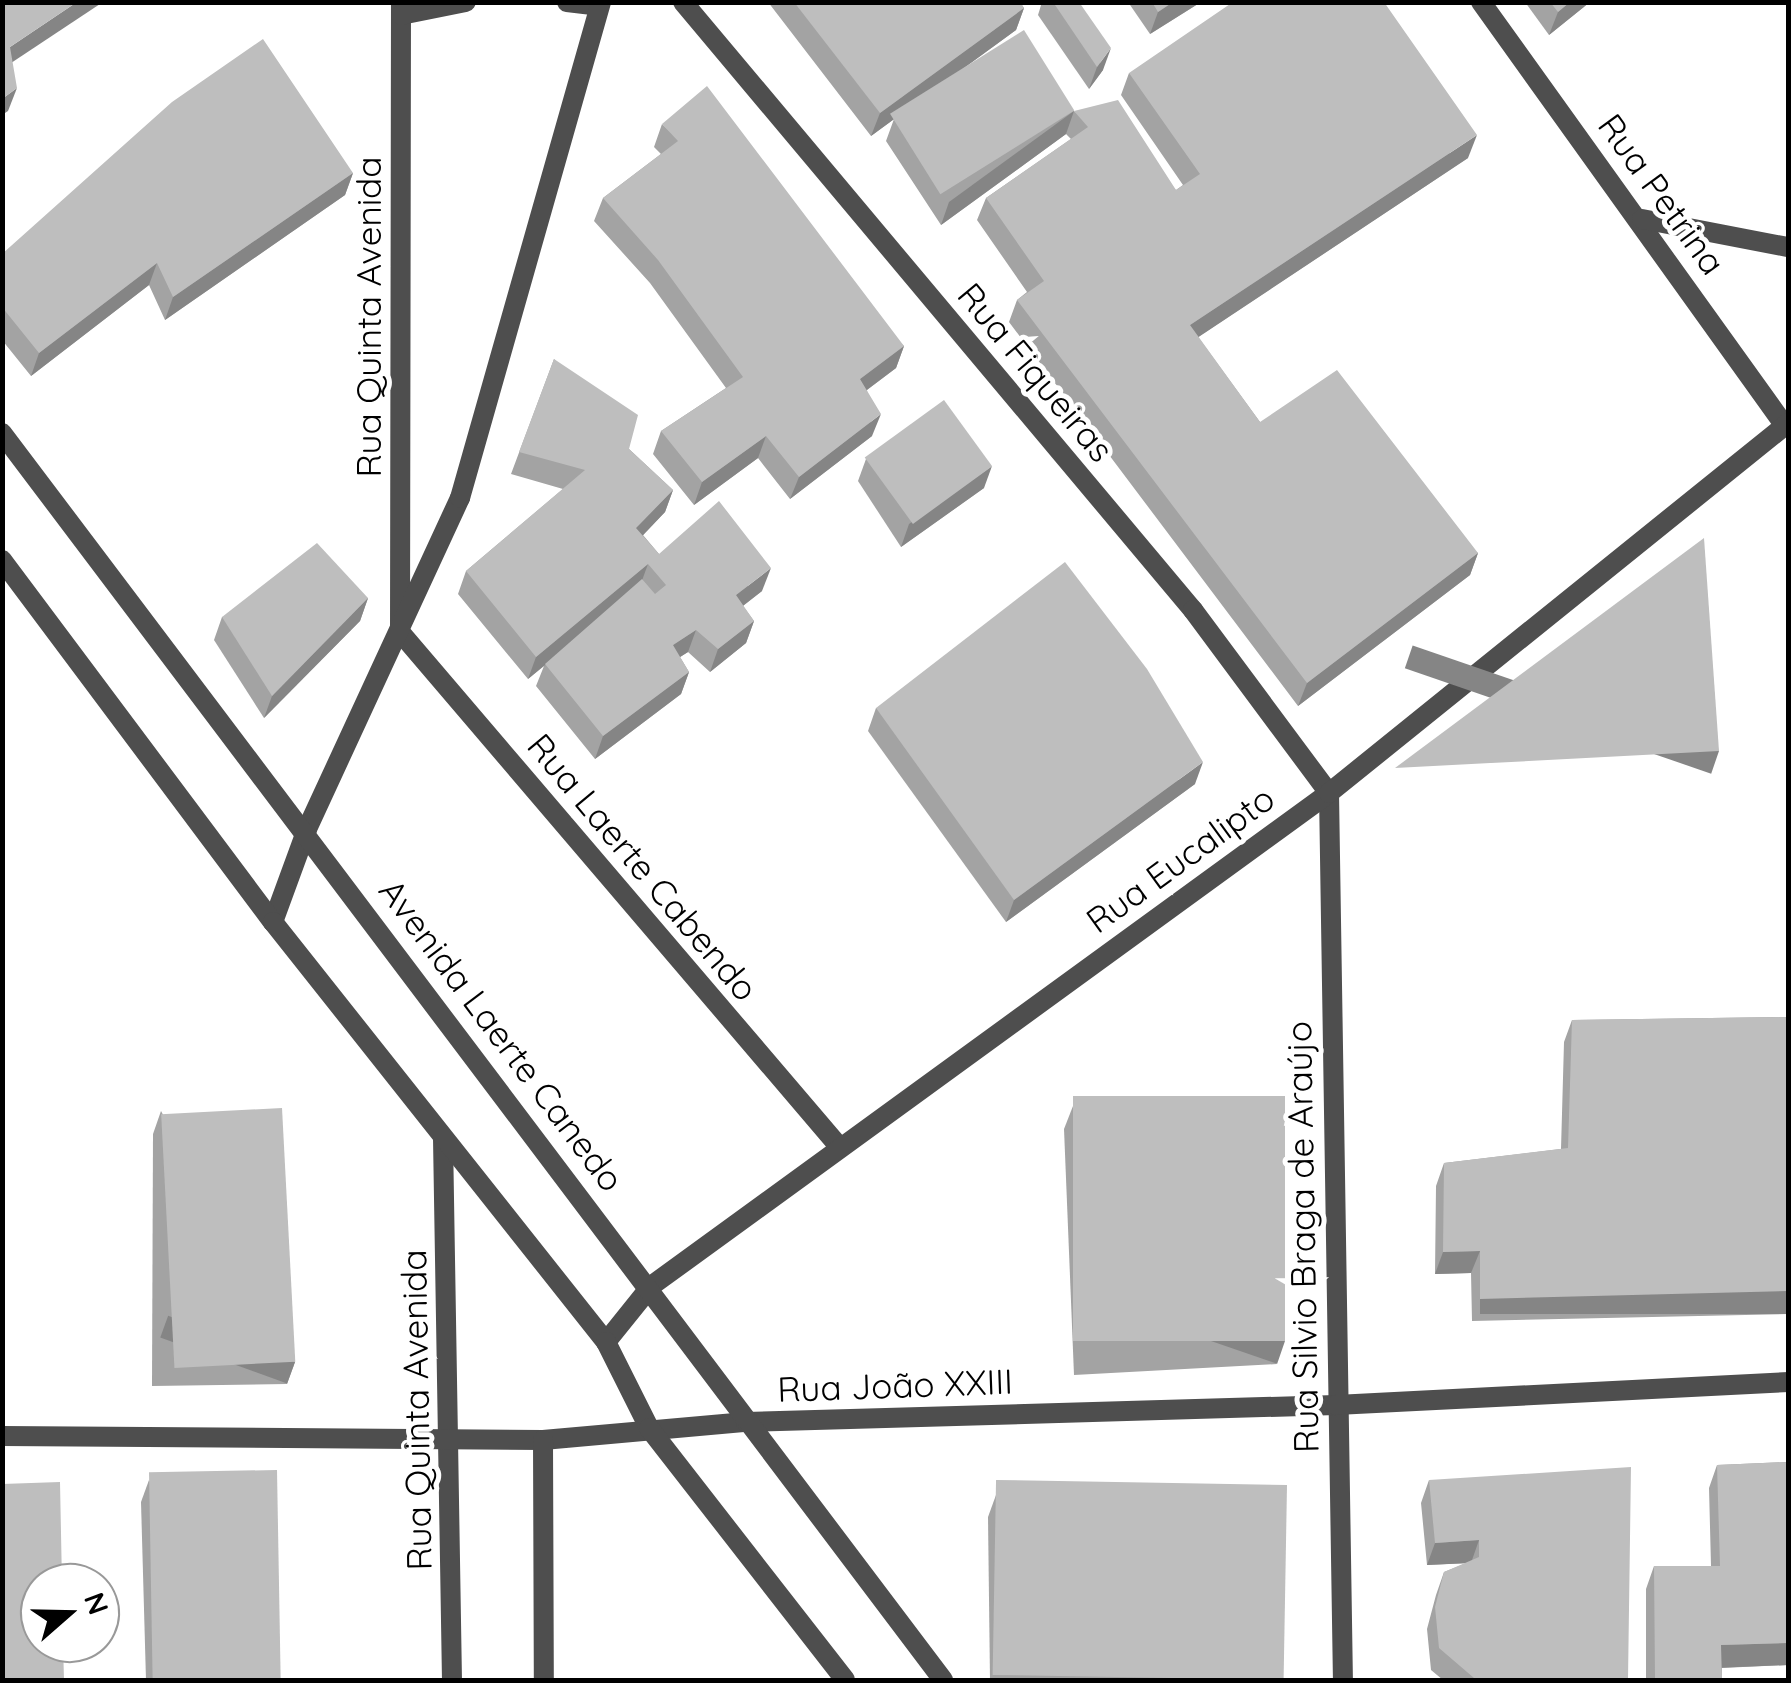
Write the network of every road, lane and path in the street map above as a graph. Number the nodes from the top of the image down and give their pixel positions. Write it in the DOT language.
graph roads {
  1 [pos="466,2"];
  2 [pos="567,2"];
  3 [pos="682,2"];
  4 [pos="1481,2"];
  5 [pos="600,4"];
  6 [pos="401,9"];
  7 [pos="1642,219"];
  8 [pos="1788,247"];
  9 [pos="1787,425"];
  10 [pos="2,433"];
  11 [pos="2,560"];
  12 [pos="400,632"];
  13 [pos="1329,793"];
  14 [pos="307,829"];
  15 [pos="274,922"];
  16 [pos="444,1138"];
  17 [pos="837,1144"];
  18 [pos="651,1286"];
  19 [pos="606,1342"];
  20 [pos="1788,1382"];
  21 [pos="1336,1405"];
  22 [pos="746,1422"];
  23 [pos="650,1428"];
  24 [pos="2,1436"];
  25 [pos="543,1440"];
  26 [pos="451,1441"];
  27 [pos="452,1680"];
  28 [pos="544,1680"];
  29 [pos="845,1680"];
  30 [pos="943,1680"];
  31 [pos="1343,1680"];
  1 -- 6 [label="street"];
  2 -- 5 [label="street"];
  3 -- 13 [label="street, Rua Fiqueiras"];
  4 -- 7 [label="street, Rua Petrina"];
  5 -- 12 [label="street"];
  6 -- 12 [label="street, Rua Quinta Avenida"];
  7 -- 8 [label="street"];
  7 -- 9 [label="street, Rua Petrina"];
  9 -- 13 [label="street, Rua Eucalipto"];
  10 -- 14 [label="street, Avenida Laerte Canedo"];
  11 -- 15 [label="street"];
  12 -- 14 [label="street"];
  12 -- 17 [label="street, Rua Laerte Cabendo"];
  13 -- 17 [label="street, Rua Eucalipto"];
  13 -- 21 [label="street, Rua Silvio Braga de Araújo"];
  14 -- 15 [label="street"];
  14 -- 18 [label="street, Avenida Laerte Canedo"];
  15 -- 16 [label="street"];
  16 -- 19 [label="street"];
  16 -- 26 [label="street, Rua Quinta Avenida"];
  17 -- 18 [label="street, Rua Eucalipto"];
  18 -- 19 [label="street, Rua Eucalipto"];
  18 -- 22 [label="street, Avenida Laerte Canedo"];
  19 -- 23 [label="street"];
  20 -- 21 [label="street, Rua João XXIII"];
  21 -- 22 [label="street, Rua João XXIII"];
  21 -- 31 [label="street, Rua Silvio Braga de Araújo"];
  22 -- 23 [label="street, Rua João XXIII"];
  22 -- 30 [label="street, Avenida Laerte Canedo"];
  23 -- 25 [label="street, Rua João XXIII"];
  23 -- 29 [label="street"];
  24 -- 26 [label="street, Rua João XXIII"];
  25 -- 26 [label="street, Rua João XXIII"];
  25 -- 28 [label="street"];
  26 -- 27 [label="street, Rua Quinta Avenida"];
}
